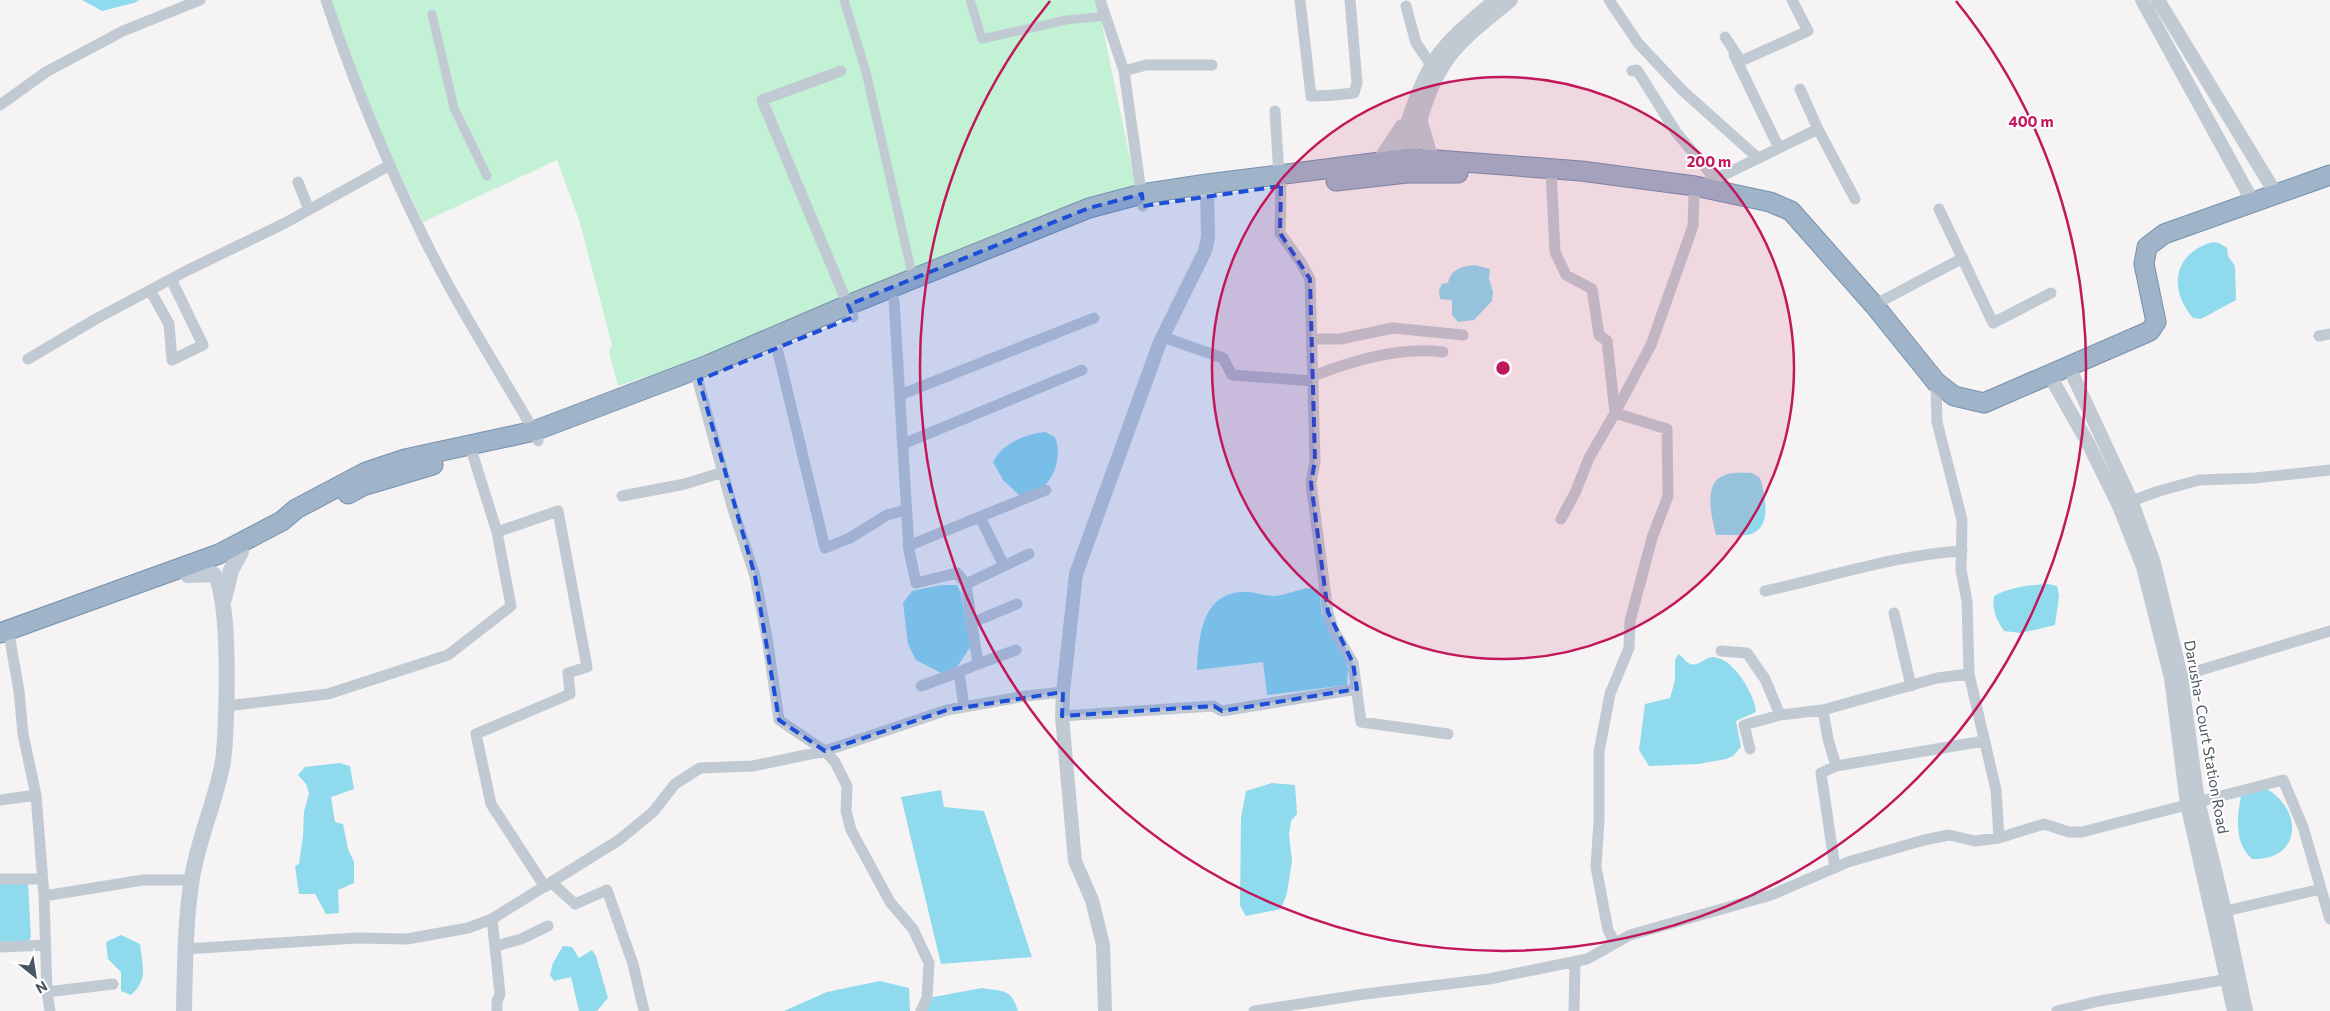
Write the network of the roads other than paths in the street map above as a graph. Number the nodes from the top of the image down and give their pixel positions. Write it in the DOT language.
graph roads {
  1 [pos="200,0"];
  2 [pos="326,0"];
  3 [pos="844,0"];
  4 [pos="970,0"];
  5 [pos="1100,0"];
  6 [pos="1300,0"];
  7 [pos="1350,0"];
  8 [pos="1495,0"];
  9 [pos="1511,0"];
  10 [pos="1609,0"];
  11 [pos="1792,0"];
  12 [pos="2142,0"];
  13 [pos="2158,0"];
  14 [pos="1406,6"];
  15 [pos="432,14"];
  16 [pos="1106,16"];
  17 [pos="1212,65"];
  18 [pos="1432,66"];
  19 [pos="841,70"];
  20 [pos="1124,71"];
  21 [pos="1632,71"];
  22 [pos="1800,89"];
  23 [pos="0,105"];
  24 [pos="1275,112"];
  25 [pos="1415,118"];
  26 [pos="1818,129"];
  27 [pos="1779,148"];
  28 [pos="1758,158"];
  29 [pos="1432,160"];
  30 [pos="390,165"];
  31 [pos="2330,165"];
  32 [pos="1397,166"];
  33 [pos="1550,174"];
  34 [pos="2330,175"];
  35 [pos="487,176"];
  36 [pos="1280,181"];
  37 [pos="298,182"];
  38 [pos="1703,187"];
  39 [pos="1207,191"];
  40 [pos="2274,191"];
  41 [pos="1855,199"];
  42 [pos="2252,199"];
  43 [pos="1142,200"];
  44 [pos="1939,209"];
  45 [pos="309,210"];
  46 [pos="1963,258"];
  47 [pos="913,278"];
  48 [pos="171,279"];
  49 [pos="150,290"];
  50 [pos="2051,294"];
  51 [pos="894,300"];
  52 [pos="1874,305"];
  53 [pos="850,311"];
  54 [pos="1094,318"];
  55 [pos="1463,335"];
  56 [pos="1163,337"];
  57 [pos="1312,339"];
  58 [pos="777,348"];
  59 [pos="1443,352"];
  60 [pos="28,359"];
  61 [pos="2068,366"];
  62 [pos="1082,370"];
  63 [pos="697,375"];
  64 [pos="2050,376"];
  65 [pos="1313,378"];
  66 [pos="1936,382"];
  67 [pos="900,395"];
  68 [pos="1615,413"];
  69 [pos="536,436"];
  70 [pos="903,444"];
  71 [pos="472,452"];
  72 [pos="2330,470"];
  73 [pos="723,472"];
  74 [pos="1046,490"];
  75 [pos="622,496"];
  76 [pos="2125,503"];
  77 [pos="906,510"];
  78 [pos="980,517"];
  79 [pos="1561,518"];
  80 [pos="498,532"];
  81 [pos="908,546"];
  82 [pos="1962,551"];
  83 [pos="241,552"];
  84 [pos="1029,554"];
  85 [pos="1004,566"];
  86 [pos="188,575"];
  87 [pos="966,584"];
  88 [pos="1765,591"];
  89 [pos="224,599"];
  90 [pos="1017,604"];
  91 [pos="1894,613"];
  92 [pos="972,623"];
  93 [pos="2330,631"];
  94 [pos="3,638"];
  95 [pos="1016,650"];
  96 [pos="1721,651"];
  97 [pos="978,664"];
  98 [pos="959,672"];
  99 [pos="1969,674"];
  100 [pos="2176,677"];
  101 [pos="921,686"];
  102 [pos="1911,686"];
  103 [pos="1357,689"];
  104 [pos="1063,692"];
  105 [pos="226,706"];
  106 [pos="964,707"];
  107 [pos="1823,710"];
  108 [pos="1780,715"];
  109 [pos="1062,716"];
  110 [pos="1448,734"];
  111 [pos="1984,742"];
  112 [pos="1750,749"];
  113 [pos="825,750"];
  114 [pos="1836,766"];
  115 [pos="36,795"];
  116 [pos="0,800"];
  117 [pos="2192,803"];
  118 [pos="1999,838"];
  119 [pos="1834,868"];
  120 [pos="0,879"];
  121 [pos="42,879"];
  122 [pos="192,880"];
  123 [pos="548,885"];
  124 [pos="2321,888"];
  125 [pos="44,896"];
  126 [pos="2218,912"];
  127 [pos="492,919"];
  128 [pos="2330,919"];
  129 [pos="548,926"];
  130 [pos="1615,943"];
  131 [pos="46,944"];
  132 [pos="496,946"];
  133 [pos="0,947"];
  134 [pos="185,949"];
  135 [pos="1575,961"];
  136 [pos="2234,978"];
  137 [pos="113,984"];
  138 [pos="47,992"];
  139 [pos="1325,1006"];
  140 [pos="50,1011"];
  141 [pos="184,1011"];
  142 [pos="497,1011"];
  143 [pos="644,1011"];
  144 [pos="922,1011"];
  145 [pos="1106,1011"];
  146 [pos="1254,1011"];
  147 [pos="1574,1011"];
  148 [pos="2057,1011"];
  149 [pos="2234,1011"];
  150 [pos="2246,1011"];
  1 -- 23 [label="street"];
  2 -- 30 [label="street"];
  3 -- 47 [label="street"];
  4 -- 16 [label="street"];
  5 -- 16 [label="street"];
  6 -- 7 [label="street"];
  8 -- 18 [label="street"];
  9 -- 25 [label="street"];
  10 -- 28 [label="street"];
  11 -- 27 [label="street"];
  12 -- 42 [label="street"];
  13 -- 40 [label="street"];
  14 -- 18 [label="street"];
  15 -- 35 [label="street"];
  16 -- 20 [label="street"];
  17 -- 20 [label="street"];
  18 -- 25 [label="street"];
  19 -- 53 [label="street"];
  20 -- 43 [label="street"];
  21 -- 38 [label="street"];
  22 -- 26 [label="street"];
  24 -- 36 [label="street"];
  25 -- 29 [label="street"];
  25 -- 32 [label="street"];
  25 -- 32 [label="street"];
  26 -- 27 [label="street"];
  26 -- 41 [label="street"];
  27 -- 28 [label="street"];
  28 -- 38 [label="street"];
  29 -- 32 [label="highway"];
  29 -- 33 [label="highway"];
  30 -- 45 [label="street"];
  30 -- 69 [label="street"];
  31 -- 40 [label="highway"];
  32 -- 33 [label="highway"];
  32 -- 36 [label="highway"];
  33 -- 38 [label="highway"];
  33 -- 68 [label="street"];
  34 -- 40 [label="highway"];
  36 -- 39 [label="highway"];
  36 -- 57 [label="street"];
  37 -- 45 [label="street"];
  38 -- 52 [label="highway"];
  38 -- 68 [label="street"];
  39 -- 43 [label="highway"];
  39 -- 56 [label="street"];
  40 -- 42 [label="highway"];
  42 -- 61 [label="highway"];
  43 -- 47 [label="highway"];
  43 -- 51 [label="highway"];
  44 -- 46 [label="street"];
  45 -- 48 [label="street"];
  46 -- 50 [label="street"];
  46 -- 52 [label="street"];
  47 -- 53 [label="highway"];
  48 -- 49 [label="street"];
  48 -- 49 [label="street"];
  49 -- 60 [label="street"];
  51 -- 53 [label="highway"];
  51 -- 67 [label="street"];
  52 -- 66 [label="highway"];
  53 -- 58 [label="highway"];
  53 -- 63 [label="highway"];
  54 -- 67 [label="street"];
  55 -- 57 [label="street"];
  56 -- 65 [label="street"];
  56 -- 104 [label="street"];
  57 -- 65 [label="street"];
  58 -- 63 [label="highway"];
  58 -- 77 [label="street"];
  59 -- 65 [label="street"];
  61 -- 64 [label="highway"];
  61 -- 76 [label="street, Darusha- Court Station Road"];
  62 -- 70 [label="street"];
  63 -- 69 [label="highway"];
  63 -- 73 [label="street"];
  64 -- 66 [label="highway"];
  64 -- 76 [label="street, Darusha- Court Station Road"];
  65 -- 103 [label="street"];
  66 -- 82 [label="street"];
  67 -- 70 [label="street"];
  68 -- 79 [label="street"];
  68 -- 130 [label="street"];
  69 -- 71 [label="highway"];
  70 -- 77 [label="street"];
  71 -- 80 [label="street"];
  71 -- 83 [label="highway"];
  71 -- 94 [label="highway"];
  72 -- 76 [label="street"];
  73 -- 75 [label="street"];
  73 -- 113 [label="street"];
  74 -- 78 [label="street"];
  76 -- 100 [label="street, Darusha- Court Station Road"];
  77 -- 81 [label="street"];
  78 -- 81 [label="street"];
  78 -- 85 [label="street"];
  80 -- 105 [label="street"];
  80 -- 123 [label="street"];
  81 -- 87 [label="street"];
  82 -- 88 [label="street"];
  82 -- 99 [label="street"];
  83 -- 86 [label="highway"];
  83 -- 89 [label="main road"];
  84 -- 85 [label="street"];
  85 -- 87 [label="street"];
  86 -- 89 [label="main road"];
  86 -- 94 [label="highway"];
  87 -- 92 [label="street"];
  89 -- 105 [label="main road"];
  90 -- 92 [label="street"];
  91 -- 102 [label="street"];
  92 -- 97 [label="street"];
  93 -- 100 [label="street"];
  94 -- 115 [label="street"];
  95 -- 97 [label="street"];
  96 -- 108 [label="street"];
  97 -- 98 [label="street"];
  98 -- 101 [label="street"];
  98 -- 106 [label="street"];
  99 -- 102 [label="street"];
  99 -- 111 [label="street"];
  100 -- 117 [label="street, Darusha- Court Station Road"];
  102 -- 107 [label="street"];
  103 -- 109 [label="street"];
  103 -- 110 [label="street"];
  104 -- 106 [label="street"];
  104 -- 109 [label="street"];
  105 -- 122 [label="main road"];
  106 -- 113 [label="street"];
  107 -- 108 [label="street"];
  107 -- 114 [label="street"];
  108 -- 112 [label="street"];
  109 -- 145 [label="street"];
  111 -- 114 [label="street"];
  111 -- 118 [label="street"];
  113 -- 123 [label="street"];
  113 -- 144 [label="street"];
  114 -- 119 [label="street"];
  115 -- 116 [label="street"];
  115 -- 121 [label="street"];
  117 -- 118 [label="street"];
  117 -- 124 [label="street"];
  117 -- 126 [label="street, Darusha- Court Station Road"];
  118 -- 119 [label="street"];
  119 -- 130 [label="street"];
  120 -- 121 [label="street"];
  121 -- 125 [label="street"];
  122 -- 125 [label="street"];
  122 -- 134 [label="main road"];
  123 -- 127 [label="street"];
  123 -- 143 [label="street"];
  124 -- 126 [label="street"];
  124 -- 128 [label="street"];
  125 -- 131 [label="street"];
  126 -- 136 [label="street, Darusha- Court Station Road"];
  127 -- 132 [label="street"];
  127 -- 134 [label="street"];
  129 -- 132 [label="street"];
  130 -- 135 [label="street"];
  131 -- 133 [label="street"];
  131 -- 138 [label="street"];
  132 -- 142 [label="street"];
  134 -- 141 [label="main road"];
  135 -- 139 [label="street"];
  135 -- 147 [label="street"];
  136 -- 148 [label="street"];
  136 -- 149 [label="street, Darusha- Court Station Road"];
  136 -- 150 [label="street, Darusha- Court Station Road"];
  137 -- 138 [label="street"];
  138 -- 140 [label="street"];
  139 -- 146 [label="street"];
}
